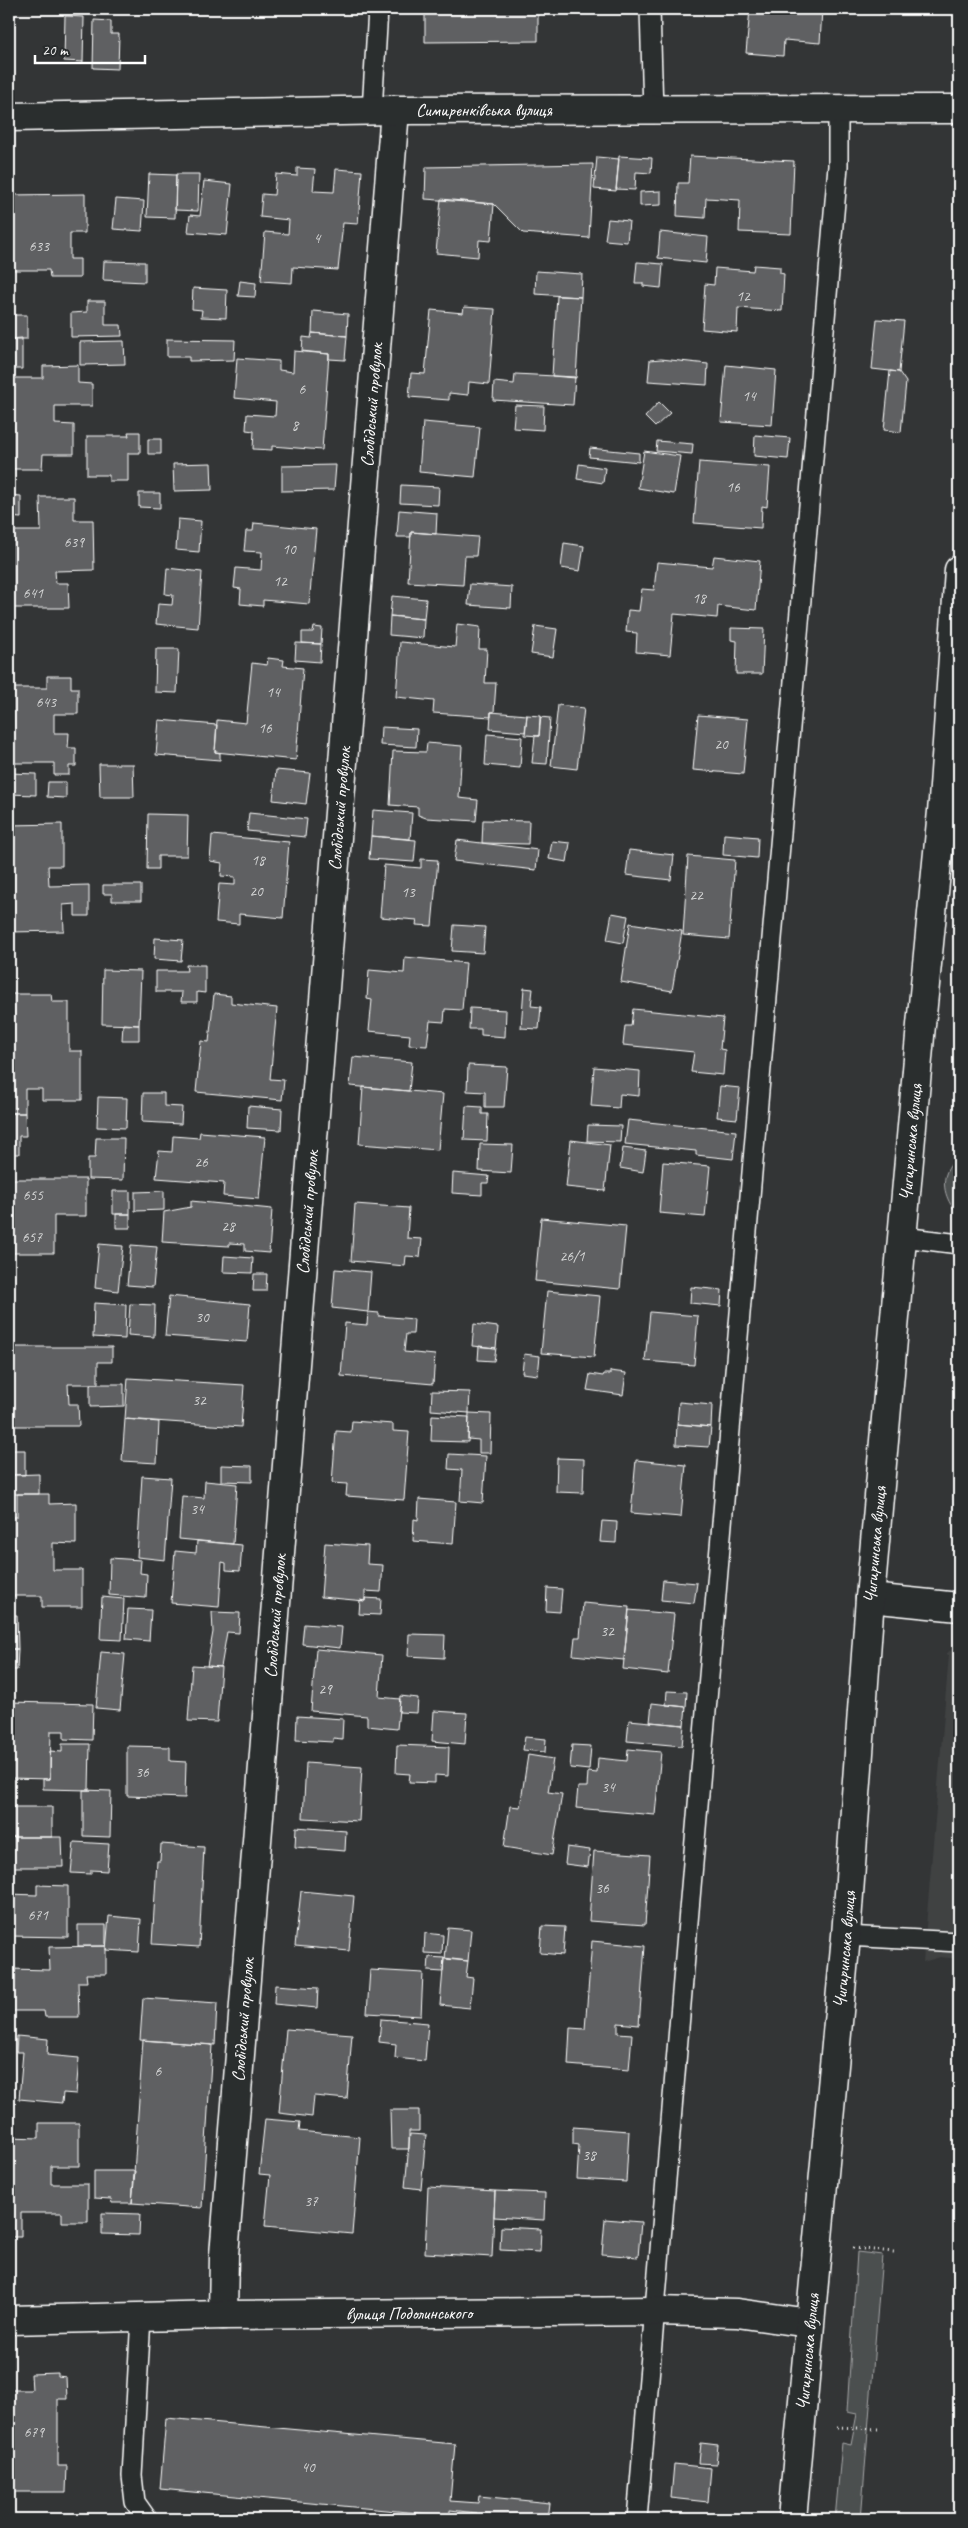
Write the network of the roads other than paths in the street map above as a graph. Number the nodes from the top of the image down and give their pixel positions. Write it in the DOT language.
graph roads {
  1 [pos="378,9"];
  2 [pos="650,9"];
  3 [pos="838,108"];
  4 [pos="959,108"];
  5 [pos="384,111"];
  6 [pos="653,111"];
  7 [pos="9,117"];
  8 [pos="959,570"];
  9 [pos="951,802"];
  10 [pos="903,1237"];
  11 [pos="959,1244"];
  12 [pos="870,1598"];
  13 [pos="959,1607"];
  14 [pos="846,1936"];
  15 [pos="959,1942"];
  16 [pos="655,2311"];
  17 [pos="223,2315"];
  18 [pos="141,2318"];
  19 [pos="9,2320"];
  20 [pos="809,2323"];
  21 [pos="146,2519"];
  22 [pos="637,2519"];
  23 [pos="792,2519"];
  1 -- 5 [label="lane"];
  2 -- 6 [label="lane"];
  3 -- 4 [label="street, Симиренківська вулиця"];
  3 -- 6 [label="street, Симиренківська вулиця"];
  3 -- 16 [label="lane"];
  5 -- 6 [label="street, Симиренківська вулиця"];
  5 -- 7 [label="street, Симиренківська вулиця"];
  5 -- 17 [label="street, Слобідський провулок"];
  8 -- 9 [label="street, Чигиринська вулиця"];
  9 -- 10 [label="street, Чигиринська вулиця"];
  10 -- 11 [label="lane"];
  10 -- 12 [label="street, Чигиринська вулиця"];
  12 -- 13 [label="street"];
  12 -- 14 [label="street, Чигиринська вулиця"];
  14 -- 15 [label="lane"];
  14 -- 20 [label="street, Чигиринська вулиця"];
  16 -- 17 [label="street, вулиця Подолинського"];
  16 -- 20 [label="street, вулиця Подолинського"];
  16 -- 22 [label="lane"];
  17 -- 18 [label="street, вулиця Подолинського"];
  18 -- 19 [label="street, вулиця Подолинського"];
  18 -- 21 [label="lane"];
  20 -- 23 [label="street, Чигиринська вулиця"];
}
